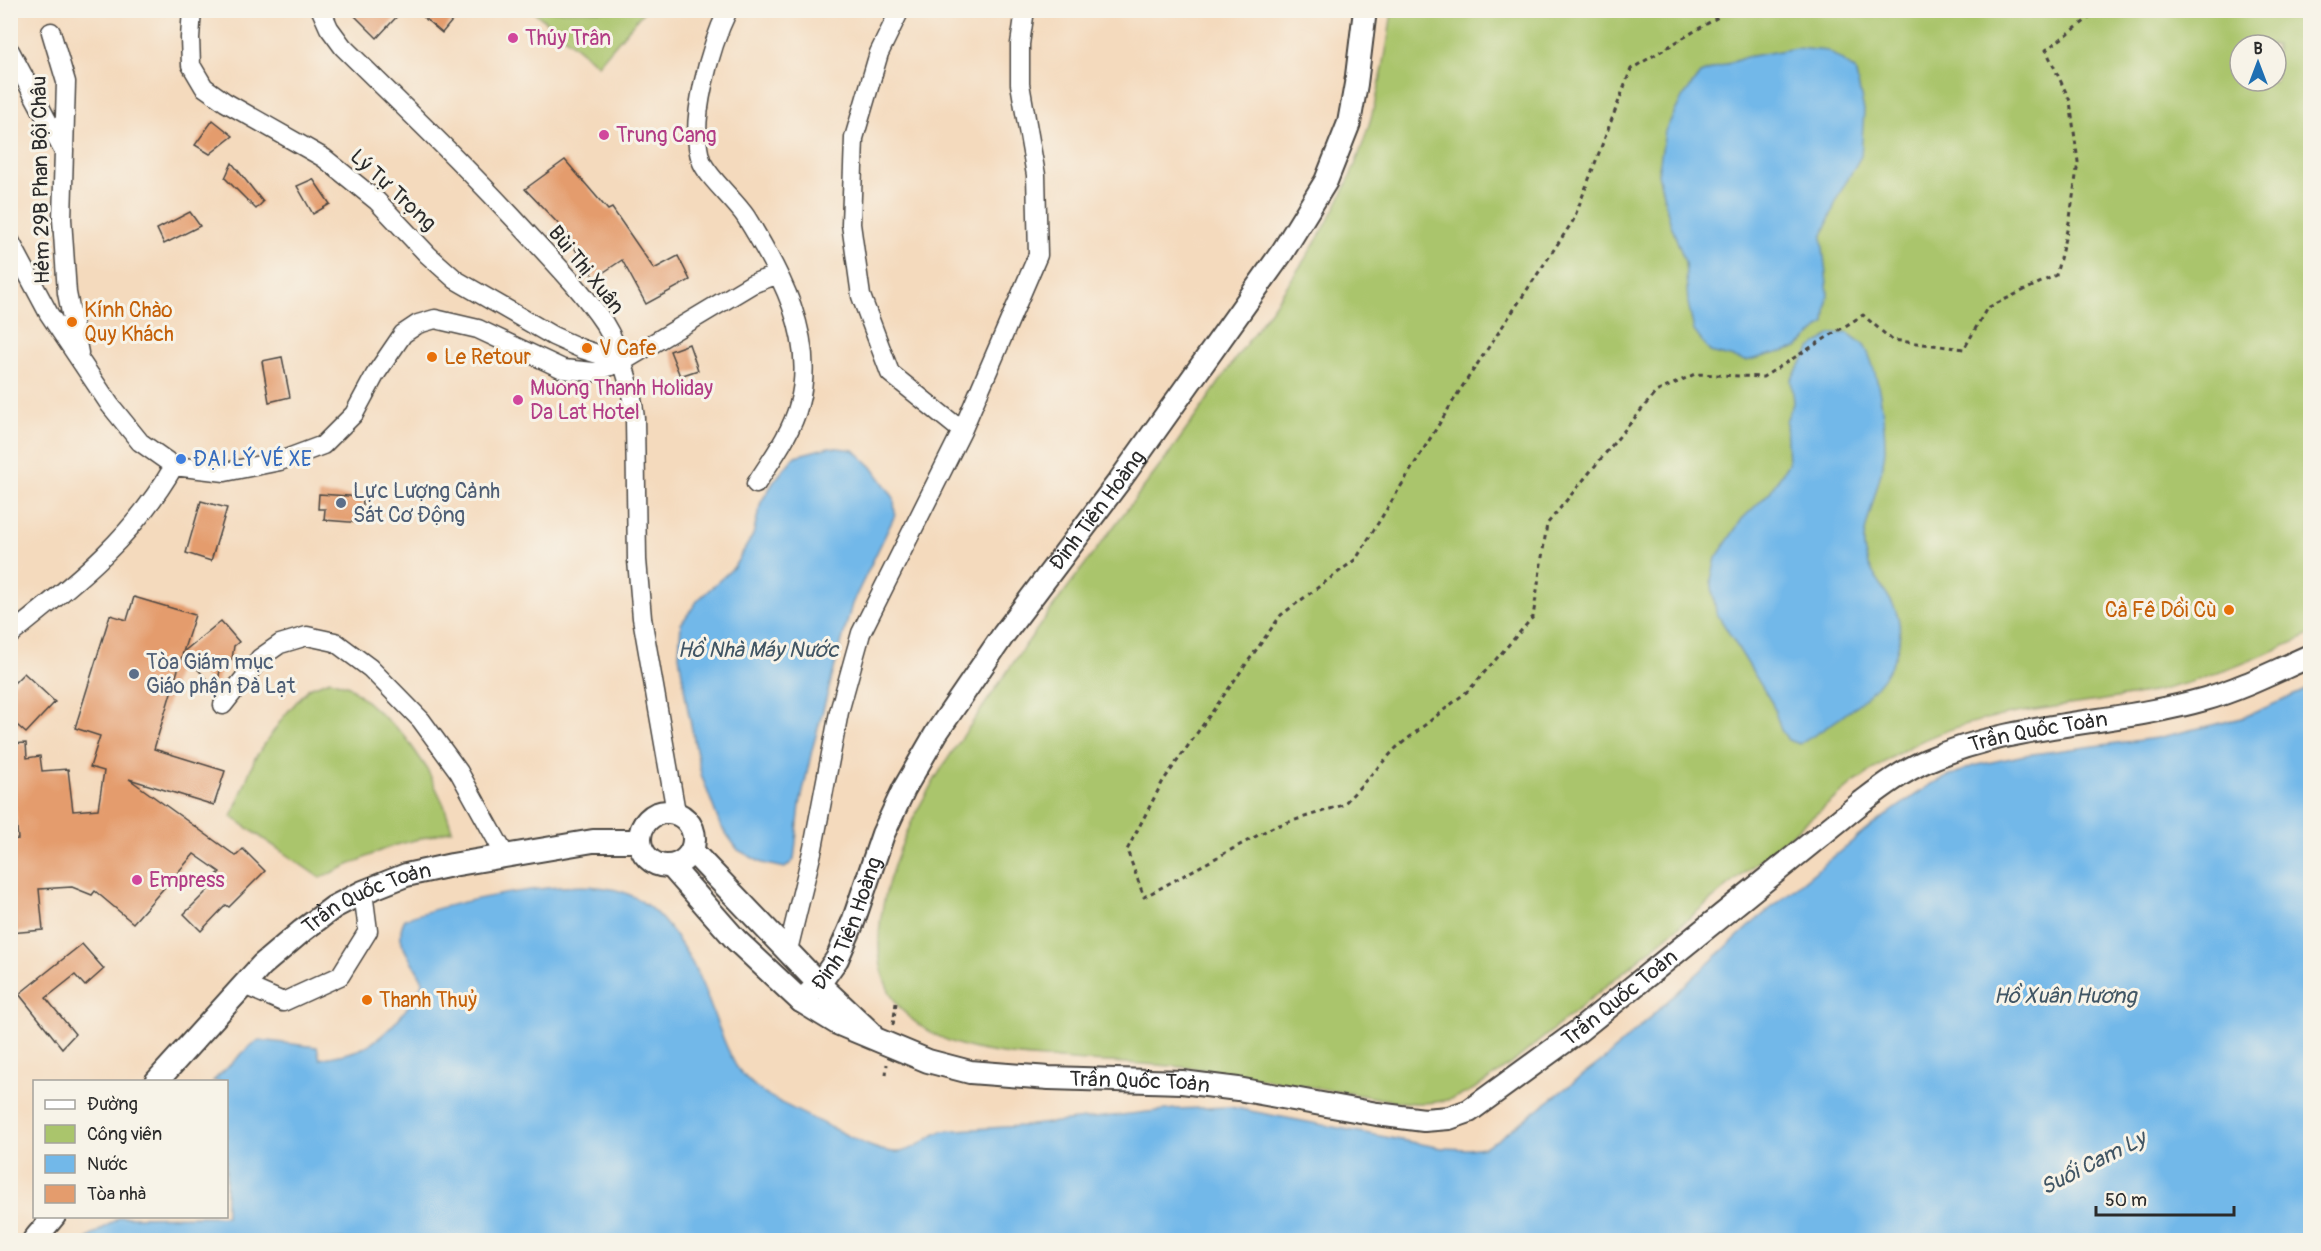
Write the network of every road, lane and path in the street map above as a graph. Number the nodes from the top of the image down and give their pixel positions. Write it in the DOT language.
graph roads {
  1 [pos="192,10"];
  2 [pos="321,10"];
  3 [pos="728,10"];
  4 [pos="900,10"];
  5 [pos="1025,10"];
  6 [pos="1365,10"];
  7 [pos="1719,10"];
  8 [pos="2100,10"];
  9 [pos="51,32"];
  10 [pos="10,51"];
  11 [pos="64,152"];
  12 [pos="10,241"];
  13 [pos="778,274"];
  14 [pos="622,362"];
  15 [pos="82,364"];
  16 [pos="962,431"];
  17 [pos="174,466"];
  18 [pos="756,484"];
  19 [pos="10,635"];
  20 [pos="2310,656"];
  21 [pos="223,705"];
  22 [pos="676,812"];
  23 [pos="639,841"];
  24 [pos="692,851"];
  25 [pos="505,855"];
  26 [pos="671,866"];
  27 [pos="363,892"];
  28 [pos="788,950"];
  29 [pos="819,984"];
  30 [pos="244,985"];
  31 [pos="801,1001"];
  32 [pos="880,1041"];
  33 [pos="158,1080"];
  34 [pos="52,1218"];
  35 [pos="34,1240"];
  1 -- 14 [label="street, Lý Tự Trọng"];
  2 -- 14 [label="street, Bùi Thị Xuân"];
  3 -- 13 [label="street"];
  4 -- 16 [label="street"];
  5 -- 16 [label="street"];
  6 -- 29 [label="main road, Đinh Tiên Hoàng"];
  7 -- 8 [label="path"];
  9 -- 11 [label="street, Hẻm 29B Phan Bội Châu"];
  10 -- 11 [label="street"];
  11 -- 15 [label="street, Hẻm 29B Phan Bội Châu"];
  12 -- 15 [label="street"];
  13 -- 14 [label="street"];
  13 -- 18 [label="street"];
  14 -- 17 [label="street"];
  14 -- 22 [label="street, Bùi Thị Xuân"];
  15 -- 17 [label="street"];
  16 -- 28 [label="street"];
  17 -- 19 [label="street"];
  20 -- 32 [label="main road, Trần Quốc Toản"];
  21 -- 25 [label="street"];
  22 -- 23 [label="main road"];
  22 -- 24 [label="main road"];
  23 -- 25 [label="main road, Trần Quốc Toản"];
  23 -- 26 [label="main road"];
  24 -- 26 [label="main road"];
  24 -- 28 [label="main road, Trần Quốc Toản"];
  25 -- 27 [label="main road, Trần Quốc Toản"];
  26 -- 31 [label="main road, Trần Quốc Toản"];
  27 -- 30 [label="main road, Trần Quốc Toản"];
  27 -- 30 [label="street"];
  28 -- 29 [label="main road, Trần Quốc Toản"];
  29 -- 31 [label="main road, Đinh Tiên Hoàng"];
  29 -- 32 [label="main road, Trần Quốc Toản"];
  30 -- 33 [label="main road, Trần Quốc Toản"];
  31 -- 32 [label="main road, Trần Quốc Toản"];
  34 -- 35 [label="main road"];
}
